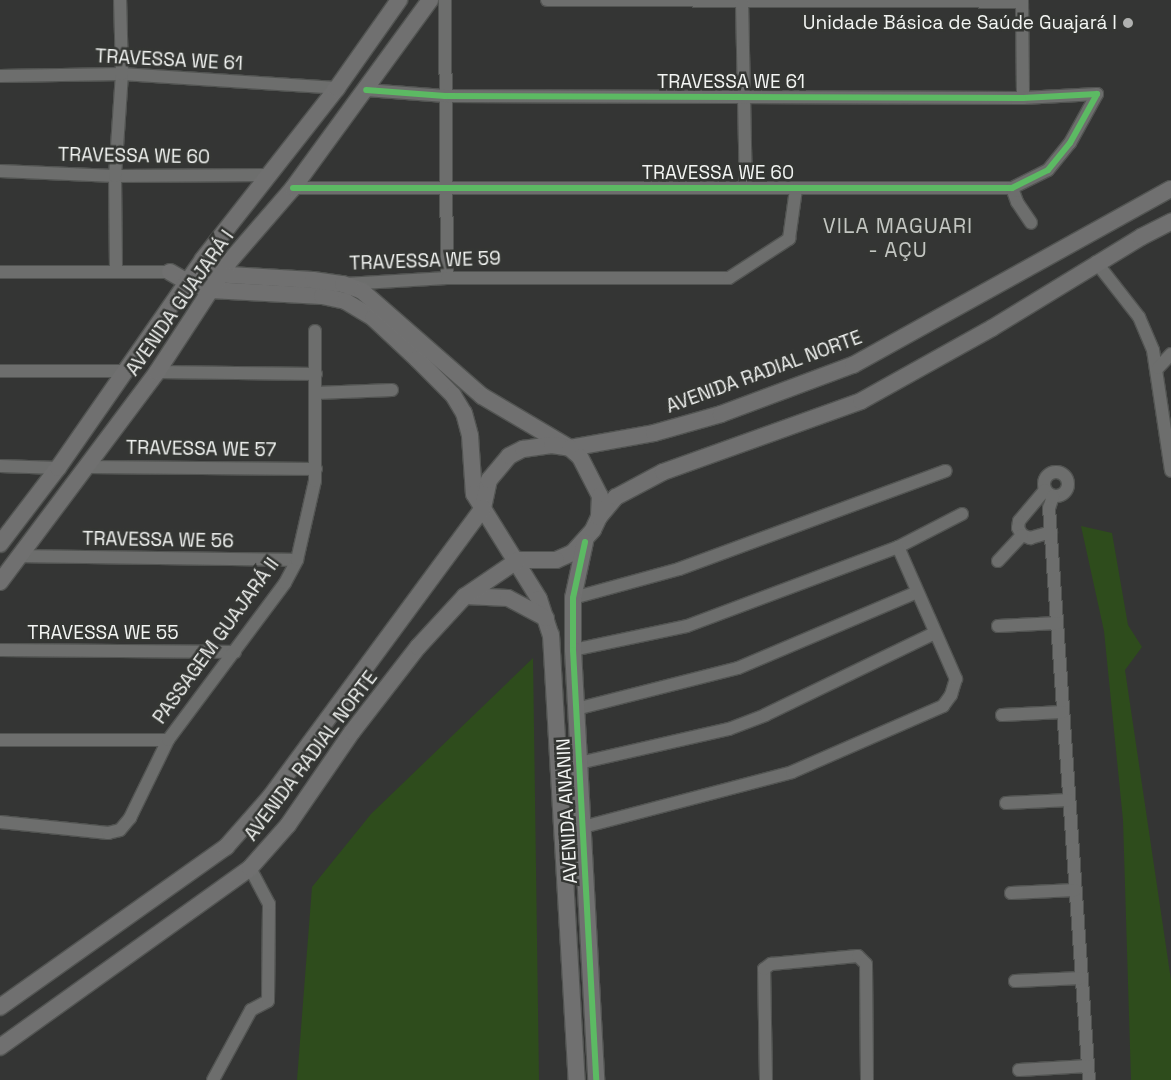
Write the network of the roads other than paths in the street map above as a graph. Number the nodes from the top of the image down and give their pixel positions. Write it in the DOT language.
graph roads {
  1 [pos="120,0"];
  2 [pos="399,0"];
  3 [pos="430,0"];
  4 [pos="445,0"];
  5 [pos="547,0"];
  6 [pos="1022,1"];
  7 [pos="742,2"];
  8 [pos="122,74"];
  9 [pos="0,76"];
  10 [pos="336,88"];
  11 [pos="366,90"];
  12 [pos="1096,94"];
  13 [pos="445,96"];
  14 [pos="742,96"];
  15 [pos="1023,98"];
  16 [pos="0,171"];
  17 [pos="267,175"];
  18 [pos="115,176"];
  19 [pos="293,188"];
  20 [pos="446,188"];
  21 [pos="746,188"];
  22 [pos="1012,188"];
  23 [pos="796,189"];
  24 [pos="1171,189"];
  25 [pos="1171,222"];
  26 [pos="1031,223"];
  27 [pos="1096,262"];
  28 [pos="116,270"];
  29 [pos="0,272"];
  30 [pos="170,272"];
  31 [pos="220,275"];
  32 [pos="191,276"];
  33 [pos="447,278"];
  34 [pos="342,284"];
  35 [pos="210,290"];
  36 [pos="315,332"];
  37 [pos="1171,354"];
  38 [pos="1158,368"];
  39 [pos="0,371"];
  40 [pos="127,371"];
  41 [pos="156,372"];
  42 [pos="316,374"];
  43 [pos="392,390"];
  44 [pos="316,393"];
  45 [pos="575,453"];
  46 [pos="0,466"];
  47 [pos="86,467"];
  48 [pos="58,468"];
  49 [pos="316,469"];
  50 [pos="946,471"];
  51 [pos="1171,471"];
  52 [pos="486,514"];
  53 [pos="962,514"];
  54 [pos="599,517"];
  55 [pos="1051,532"];
  56 [pos="1022,535"];
  57 [pos="586,542"];
  58 [pos="0,544"];
  59 [pos="898,547"];
  60 [pos="20,556"];
  61 [pos="515,556"];
  62 [pos="296,560"];
  63 [pos="998,561"];
  64 [pos="0,582"];
  65 [pos="917,592"];
  66 [pos="465,596"];
  67 [pos="573,598"];
  68 [pos="546,618"];
  69 [pos="1057,623"];
  70 [pos="998,626"];
  71 [pos="935,632"];
  72 [pos="0,650"];
  73 [pos="573,650"];
  74 [pos="235,652"];
  75 [pos="576,709"];
  76 [pos="1063,712"];
  77 [pos="1002,715"];
  78 [pos="0,740"];
  79 [pos="168,740"];
  80 [pos="579,763"];
  81 [pos="1069,800"];
  82 [pos="1006,803"];
  83 [pos="0,822"];
  84 [pos="582,827"];
  85 [pos="250,868"];
  86 [pos="1076,890"];
  87 [pos="1011,893"];
  88 [pos="1082,978"];
  89 [pos="1015,981"];
  90 [pos="0,1007"];
  91 [pos="0,1047"];
  92 [pos="1088,1066"];
  93 [pos="1019,1070"];
  94 [pos="215,1075"];
  95 [pos="577,1080"];
  96 [pos="596,1080"];
  97 [pos="766,1080"];
  98 [pos="866,1080"];
  99 [pos="1089,1080"];
  1 -- 8 [label="street"];
  2 -- 10 [label="main road, AVENIDA GUAJARÁ I"];
  3 -- 11 [label="main road, AVENIDA GUAJARÁ I"];
  4 -- 13 [label="street"];
  5 -- 7 [label="street"];
  6 -- 7 [label="street"];
  6 -- 15 [label="street"];
  7 -- 14 [label="street"];
  8 -- 9 [label="street, TRAVESSA WE 61"];
  8 -- 10 [label="street, TRAVESSA WE 61"];
  8 -- 18 [label="street"];
  10 -- 17 [label="main road, AVENIDA GUAJARÁ I"];
  11 -- 13 [label="street, TRAVESSA WE 61"];
  11 -- 19 [label="main road, AVENIDA GUAJARÁ I"];
  12 -- 15 [label="street, TRAVESSA WE 61"];
  12 -- 22 [label="street, TRAVESSA WE 60"];
  13 -- 14 [label="street, TRAVESSA WE 61"];
  13 -- 20 [label="street"];
  14 -- 15 [label="street, TRAVESSA WE 61"];
  14 -- 21 [label="street"];
  16 -- 18 [label="street, TRAVESSA WE 60"];
  17 -- 18 [label="street, TRAVESSA WE 60"];
  17 -- 32 [label="main road, AVENIDA GUAJARÁ I"];
  18 -- 28 [label="street"];
  19 -- 20 [label="street, TRAVESSA WE 60"];
  19 -- 31 [label="main road, AVENIDA GUAJARÁ I"];
  20 -- 21 [label="street, TRAVESSA WE 60"];
  20 -- 33 [label="street"];
  21 -- 23 [label="street, TRAVESSA WE 60"];
  22 -- 23 [label="street, TRAVESSA WE 60"];
  22 -- 26 [label="street"];
  23 -- 33 [label="street, TRAVESSA WE 59"];
  24 -- 45 [label="main road, AVENIDA RADIAL NORTE"];
  25 -- 27 [label="main road"];
  27 -- 38 [label="street"];
  27 -- 54 [label="main road"];
  28 -- 29 [label="street"];
  28 -- 30 [label="street"];
  30 -- 32 [label="main road"];
  31 -- 32 [label="main road, TRAVESSA WE 59"];
  31 -- 34 [label="main road, TRAVESSA WE 59"];
  31 -- 35 [label="main road, AVENIDA GUAJARÁ I"];
  32 -- 35 [label="main road"];
  32 -- 40 [label="main road, AVENIDA GUAJARÁ I"];
  33 -- 34 [label="street, TRAVESSA WE 59"];
  34 -- 45 [label="main road"];
  35 -- 41 [label="main road, AVENIDA GUAJARÁ I"];
  35 -- 52 [label="main road"];
  36 -- 42 [label="street, PASSAGEM GUAJARÁ II"];
  37 -- 38 [label="street"];
  38 -- 51 [label="street"];
  39 -- 40 [label="street"];
  40 -- 48 [label="main road, AVENIDA GUAJARÁ I"];
  41 -- 42 [label="street"];
  41 -- 47 [label="main road, AVENIDA GUAJARÁ I"];
  42 -- 44 [label="street, PASSAGEM GUAJARÁ II"];
  43 -- 44 [label="street"];
  44 -- 49 [label="street, PASSAGEM GUAJARÁ II"];
  45 -- 52 [label="main road"];
  45 -- 54 [label="main road"];
  46 -- 48 [label="street"];
  47 -- 49 [label="street, TRAVESSA WE 57"];
  47 -- 60 [label="main road, AVENIDA GUAJARÁ I"];
  48 -- 58 [label="main road, AVENIDA GUAJARÁ I"];
  49 -- 62 [label="street, PASSAGEM GUAJARÁ II"];
  50 -- 67 [label="street"];
  52 -- 61 [label="main road"];
  52 -- 90 [label="main road, AVENIDA RADIAL NORTE"];
  53 -- 59 [label="street"];
  54 -- 57 [label="main road"];
  55 -- 56 [label="street"];
  55 -- 56 [label="street"];
  55 -- 69 [label="street"];
  56 -- 63 [label="street"];
  57 -- 61 [label="main road"];
  57 -- 67 [label="main road, AVENIDA ANANIN"];
  59 -- 65 [label="street"];
  59 -- 73 [label="street"];
  60 -- 62 [label="street, TRAVESSA WE 56"];
  60 -- 64 [label="main road, AVENIDA GUAJARÁ I"];
  61 -- 66 [label="main road, AVENIDA RADIAL NORTE"];
  61 -- 68 [label="main road, AVENIDA ANANIN"];
  62 -- 74 [label="street, PASSAGEM GUAJARÁ II"];
  65 -- 71 [label="street"];
  65 -- 75 [label="street"];
  66 -- 68 [label="main road"];
  66 -- 85 [label="main road, AVENIDA RADIAL NORTE"];
  67 -- 73 [label="main road, AVENIDA ANANIN"];
  68 -- 95 [label="main road, AVENIDA ANANIN"];
  69 -- 70 [label="street"];
  69 -- 76 [label="street"];
  71 -- 80 [label="street"];
  71 -- 84 [label="street"];
  72 -- 74 [label="street, TRAVESSA WE 55"];
  73 -- 75 [label="main road, AVENIDA ANANIN"];
  74 -- 79 [label="street, PASSAGEM GUAJARÁ II"];
  75 -- 80 [label="main road, AVENIDA ANANIN"];
  76 -- 77 [label="street"];
  76 -- 81 [label="street"];
  78 -- 79 [label="street"];
  79 -- 83 [label="street, PASSAGEM GUAJARÁ II"];
  80 -- 84 [label="main road, AVENIDA ANANIN"];
  81 -- 82 [label="street"];
  81 -- 86 [label="street"];
  84 -- 96 [label="main road, AVENIDA ANANIN"];
  85 -- 91 [label="main road, AVENIDA RADIAL NORTE"];
  85 -- 94 [label="street"];
  86 -- 87 [label="street"];
  86 -- 88 [label="street"];
  88 -- 89 [label="street"];
  88 -- 92 [label="street"];
  92 -- 93 [label="street"];
  92 -- 99 [label="street"];
  97 -- 98 [label="street"];
}
